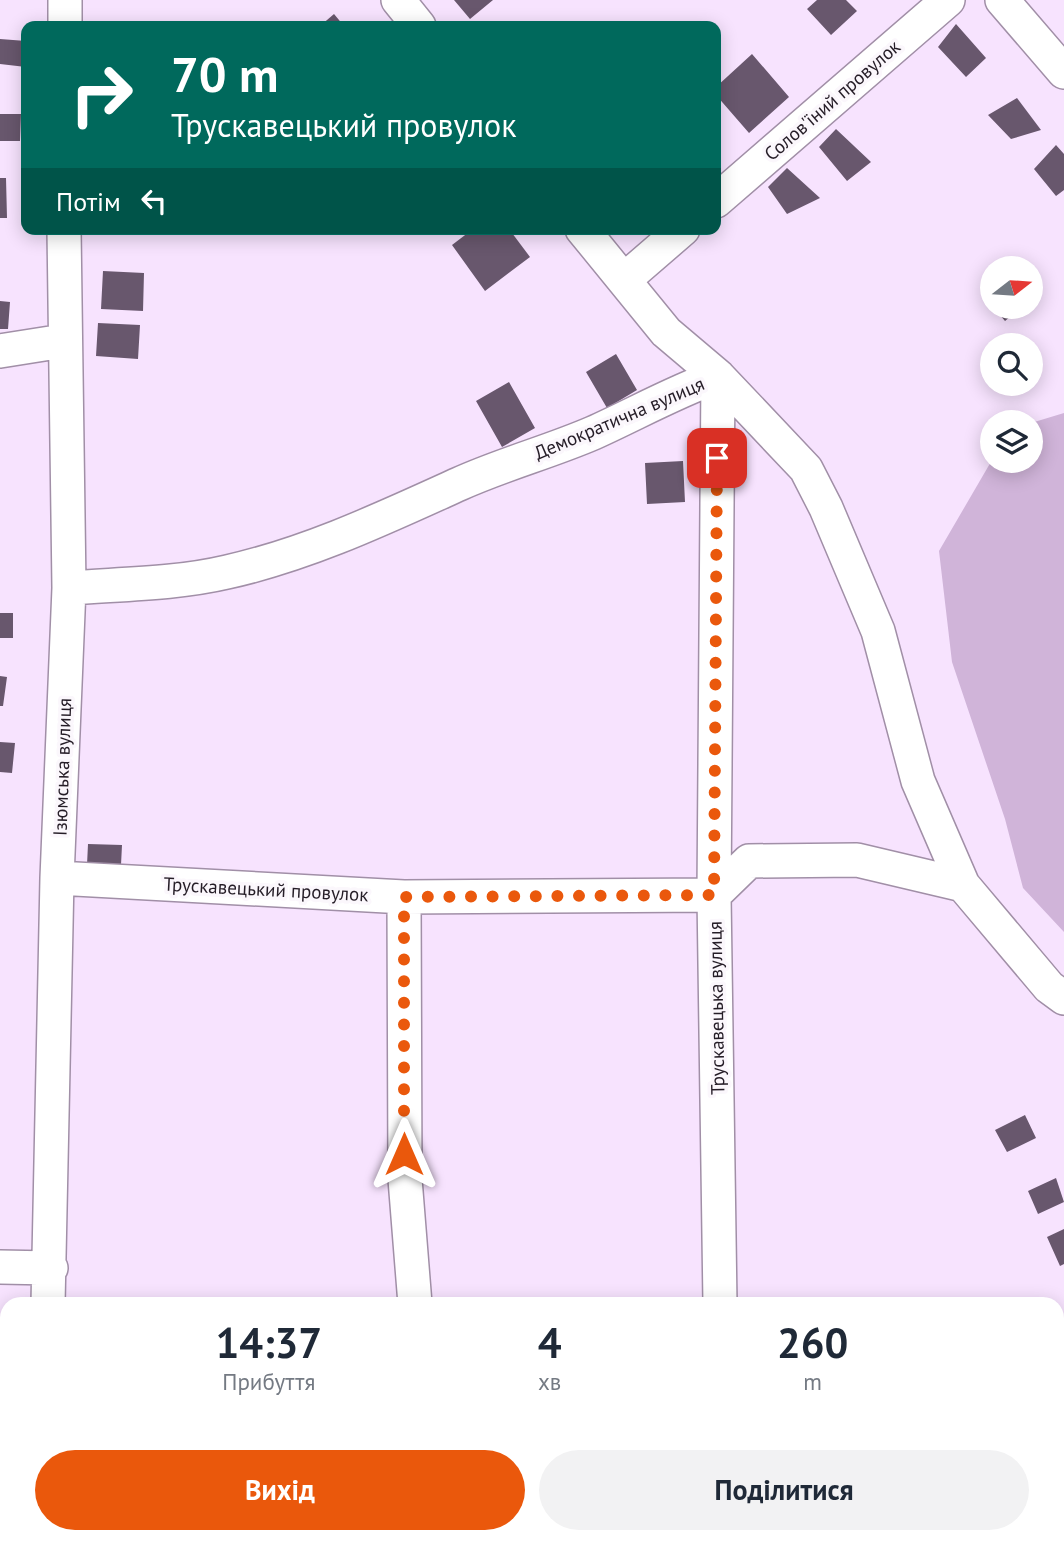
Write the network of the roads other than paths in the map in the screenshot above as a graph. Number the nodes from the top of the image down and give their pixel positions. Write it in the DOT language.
graph roads {
  1 [pos="65,0"];
  2 [pos="398,0"];
  3 [pos="948,0"];
  4 [pos="1002,0"];
  5 [pos="65,21"];
  6 [pos="415,21"];
  7 [pos="1064,72"];
  8 [pos="721,197"];
  9 [pos="64,235"];
  10 [pos="587,235"];
  11 [pos="675,235"];
  12 [pos="624,280"];
  13 [pos="64,341"];
  14 [pos="0,351"];
  15 [pos="718,376"];
  16 [pos="69,588"];
  17 [pos="57,878"];
  18 [pos="962,885"];
  19 [pos="714,895"];
  20 [pos="404,897"];
  21 [pos="1064,998"];
  22 [pos="0,1268"];
  23 [pos="51,1268"];
  24 [pos="49,1297"];
  25 [pos="414,1297"];
  26 [pos="720,1297"];
  1 -- 5 [label="street"];
  2 -- 6 [label="street"];
  3 -- 8 [label="street, Солов'їний провулок"];
  4 -- 7 [label="street"];
  9 -- 13 [label="street, Ізюмська вулиця"];
  10 -- 12 [label="street"];
  11 -- 12 [label="street"];
  12 -- 15 [label="street"];
  13 -- 14 [label="street"];
  13 -- 16 [label="street, Ізюмська вулиця"];
  15 -- 16 [label="street, Демократична вулиця"];
  15 -- 18 [label="street, Демократична вулиця"];
  15 -- 19 [label="street, Трускавецька вулиця"];
  16 -- 17 [label="street, Ізюмська вулиця"];
  17 -- 20 [label="street, Трускавецький провулок"];
  17 -- 23 [label="street, Ізюмська вулиця"];
  18 -- 19 [label="street"];
  18 -- 21 [label="street, Демократична вулиця"];
  19 -- 20 [label="street, Трускавецький провулок"];
  19 -- 26 [label="street, Трускавецька вулиця"];
  20 -- 25 [label="street"];
  22 -- 23 [label="street"];
  23 -- 24 [label="street, Ізюмська вулиця"];
}
